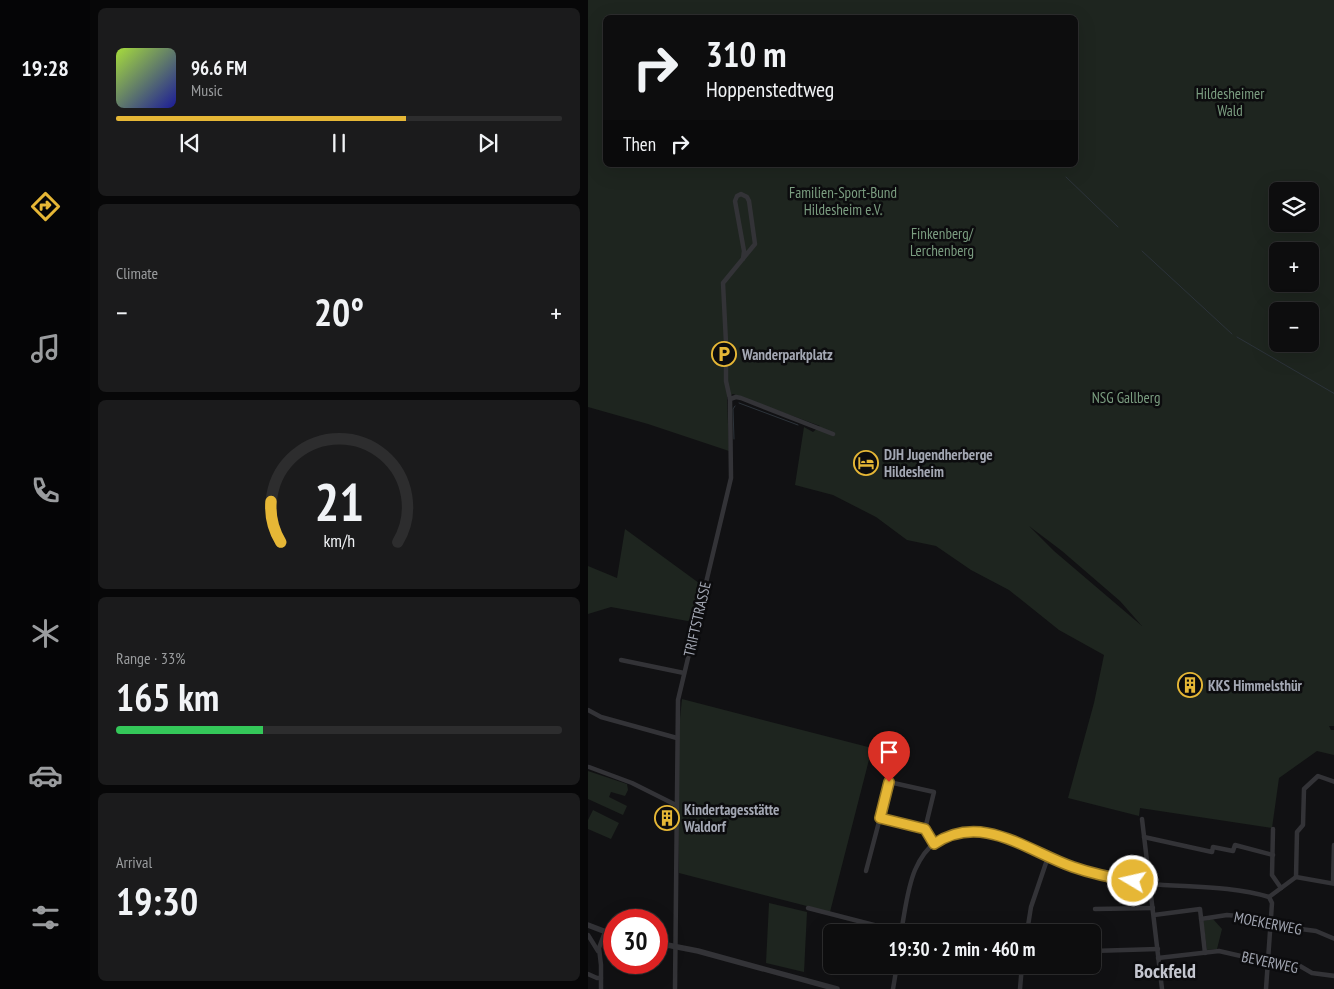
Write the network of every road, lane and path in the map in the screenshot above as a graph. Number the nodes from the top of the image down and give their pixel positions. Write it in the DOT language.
graph roads {
  1 [pos="742,259"];
  2 [pos="730,399"];
  3 [pos="833,434"];
  4 [pos="621,660"];
  5 [pos="684,672"];
  6 [pos="588,710"];
  7 [pos="677,738"];
  8 [pos="588,767"];
  9 [pos="1334,782"];
  10 [pos="676,805"];
  11 [pos="880,818"];
  12 [pos="1142,819"];
  13 [pos="925,829"];
  14 [pos="1273,829"];
  15 [pos="1144,837"];
  16 [pos="934,844"];
  17 [pos="1334,845"];
  18 [pos="1272,855"];
  19 [pos="1048,857"];
  20 [pos="866,871"];
  21 [pos="1296,877"];
  22 [pos="1334,883"];
  23 [pos="1150,884"];
  24 [pos="1280,888"];
  25 [pos="1269,897"];
  26 [pos="808,908"];
  27 [pos="1153,908"];
  28 [pos="1095,909"];
  29 [pos="1154,915"];
  30 [pos="1201,919"];
  31 [pos="870,924"];
  32 [pos="903,924"];
  33 [pos="1029,924"];
  34 [pos="588,925"];
  35 [pos="1270,925"];
  36 [pos="603,931"];
  37 [pos="588,935"];
  38 [pos="603,936"];
  39 [pos="1334,939"];
  40 [pos="668,945"];
  41 [pos="676,946"];
  42 [pos="1158,949"];
  43 [pos="1101,951"];
  44 [pos="1204,953"];
  45 [pos="600,954"];
  46 [pos="1158,958"];
  47 [pos="1268,962"];
  48 [pos="588,974"];
  49 [pos="896,974"];
  50 [pos="1021,974"];
  51 [pos="1334,976"];
  52 [pos="601,978"];
  53 [pos="601,989"];
  54 [pos="675,989"];
  55 [pos="837,989"];
  56 [pos="893,989"];
  57 [pos="1020,989"];
  58 [pos="1162,989"];
  59 [pos="1266,989"];
  1 -- 1 [label="street, TRIFTSTRASSE"];
  1 -- 2 [label="street, TRIFTSTRASSE"];
  2 -- 3 [label="street"];
  2 -- 5 [label="street, TRIFTSTRASSE"];
  4 -- 5 [label="street"];
  5 -- 7 [label="street, TRIFTSTRASSE"];
  6 -- 7 [label="street"];
  7 -- 10 [label="street, TRIFTSTRASSE"];
  8 -- 10 [label="street"];
  9 -- 21 [label="street"];
  10 -- 41 [label="street, TRIFTSTRASSE"];
  11 -- 13 [label="street"];
  11 -- 13 [label="street"];
  11 -- 20 [label="street"];
  12 -- 15 [label="street"];
  13 -- 16 [label="street"];
  14 -- 18 [label="street"];
  15 -- 18 [label="street"];
  15 -- 23 [label="street"];
  16 -- 19 [label="street"];
  16 -- 32 [label="street"];
  17 -- 22 [label="street"];
  18 -- 24 [label="street"];
  19 -- 23 [label="street"];
  19 -- 33 [label="street"];
  21 -- 22 [label="street"];
  21 -- 24 [label="street"];
  23 -- 25 [label="street"];
  23 -- 27 [label="street"];
  24 -- 25 [label="street"];
  25 -- 35 [label="street"];
  26 -- 31 [label="street"];
  27 -- 28 [label="street"];
  27 -- 29 [label="street"];
  29 -- 30 [label="street"];
  29 -- 42 [label="street"];
  30 -- 35 [label="street, MOEKERWEG"];
  30 -- 44 [label="street"];
  34 -- 36 [label="street"];
  35 -- 39 [label="street, MOEKERWEG"];
  35 -- 47 [label="street"];
  37 -- 45 [label="street"];
  38 -- 45 [label="street"];
  40 -- 41 [label="street"];
  41 -- 54 [label="street, TRIFTSTRASSE"];
  41 -- 55 [label="street"];
  42 -- 43 [label="street"];
  42 -- 46 [label="street"];
  44 -- 46 [label="street, BEVERWEG"];
  44 -- 47 [label="street, BEVERWEG"];
  45 -- 52 [label="street"];
  46 -- 58 [label="street"];
  47 -- 51 [label="street, BEVERWEG"];
  47 -- 59 [label="street"];
  48 -- 52 [label="street"];
  49 -- 56 [label="street"];
  50 -- 57 [label="street"];
  52 -- 53 [label="street"];
}
